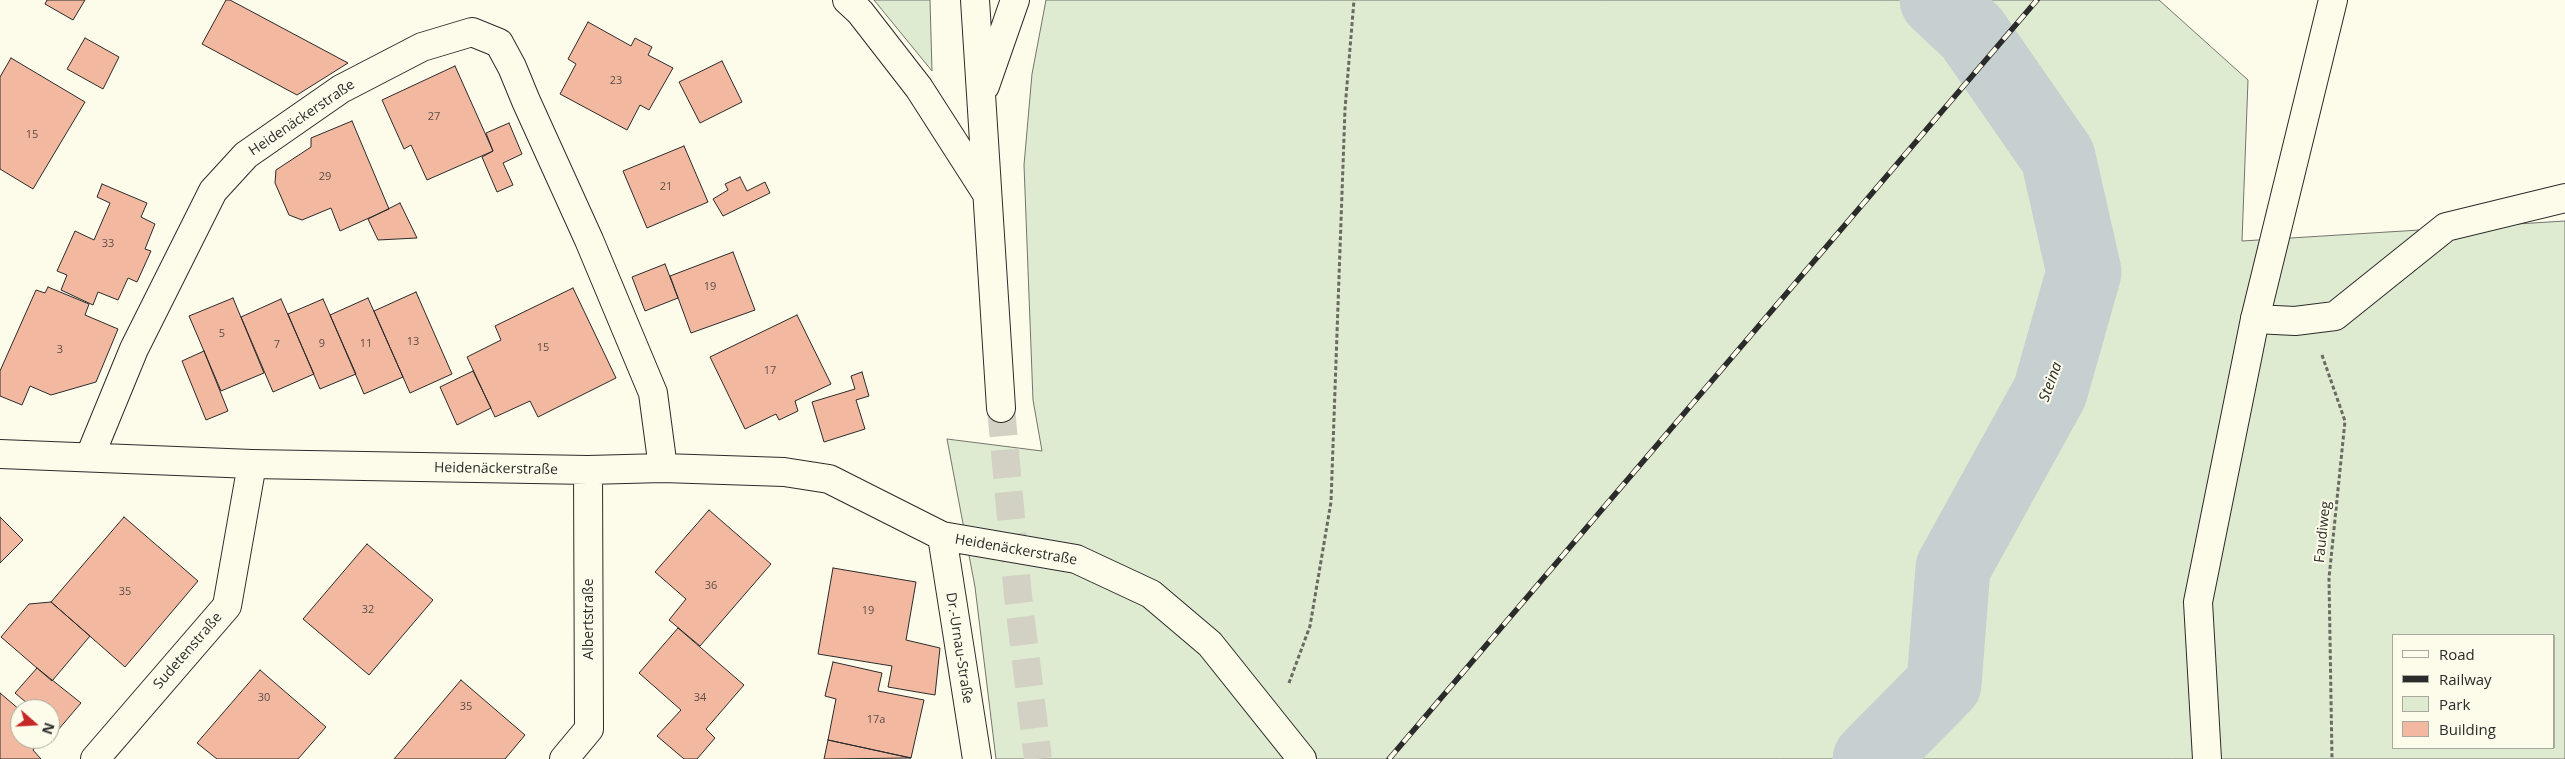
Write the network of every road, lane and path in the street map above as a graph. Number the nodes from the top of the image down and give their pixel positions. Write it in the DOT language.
graph roads {
  1 [pos="847,0"];
  2 [pos="975,0"];
  3 [pos="1015,0"];
  4 [pos="1354,0"];
  5 [pos="2333,0"];
  6 [pos="981,96"];
  7 [pos="987,193"];
  8 [pos="2565,198"];
  9 [pos="2256,319"];
  10 [pos="2296,321"];
  11 [pos="1001,408"];
  12 [pos="0,454"];
  13 [pos="90,456"];
  14 [pos="252,464"];
  15 [pos="663,468"];
  16 [pos="588,470"];
  17 [pos="942,536"];
  18 [pos="1274,726"];
  19 [pos="95,759"];
  20 [pos="564,759"];
  21 [pos="977,759"];
  22 [pos="1302,759"];
  23 [pos="2207,759"];
  24 [pos="2332,759"];
  1 -- 7 [label="main road"];
  2 -- 6 [label="main road"];
  3 -- 6 [label="main road"];
  4 -- 18 [label="path"];
  5 -- 9 [label="main road"];
  6 -- 7 [label="main road"];
  7 -- 11 [label="main road"];
  8 -- 10 [label="main road"];
  9 -- 10 [label="main road"];
  9 -- 23 [label="main road"];
  10 -- 24 [label="path, Faudiweg"];
  12 -- 13 [label="main road, Heidenäckerstraße"];
  13 -- 14 [label="main road, Heidenäckerstraße"];
  13 -- 15 [label="main road, Heidenäckerstraße"];
  14 -- 16 [label="main road, Heidenäckerstraße"];
  14 -- 19 [label="main road, Sudetenstraße"];
  15 -- 16 [label="main road, Heidenäckerstraße"];
  15 -- 17 [label="main road, Heidenäckerstraße"];
  16 -- 20 [label="main road, Albertstraße"];
  17 -- 18 [label="main road, Heidenäckerstraße"];
  17 -- 21 [label="main road, Dr.-Urnau-Straße"];
  18 -- 22 [label="main road, Heidenäckerstraße"];
}
